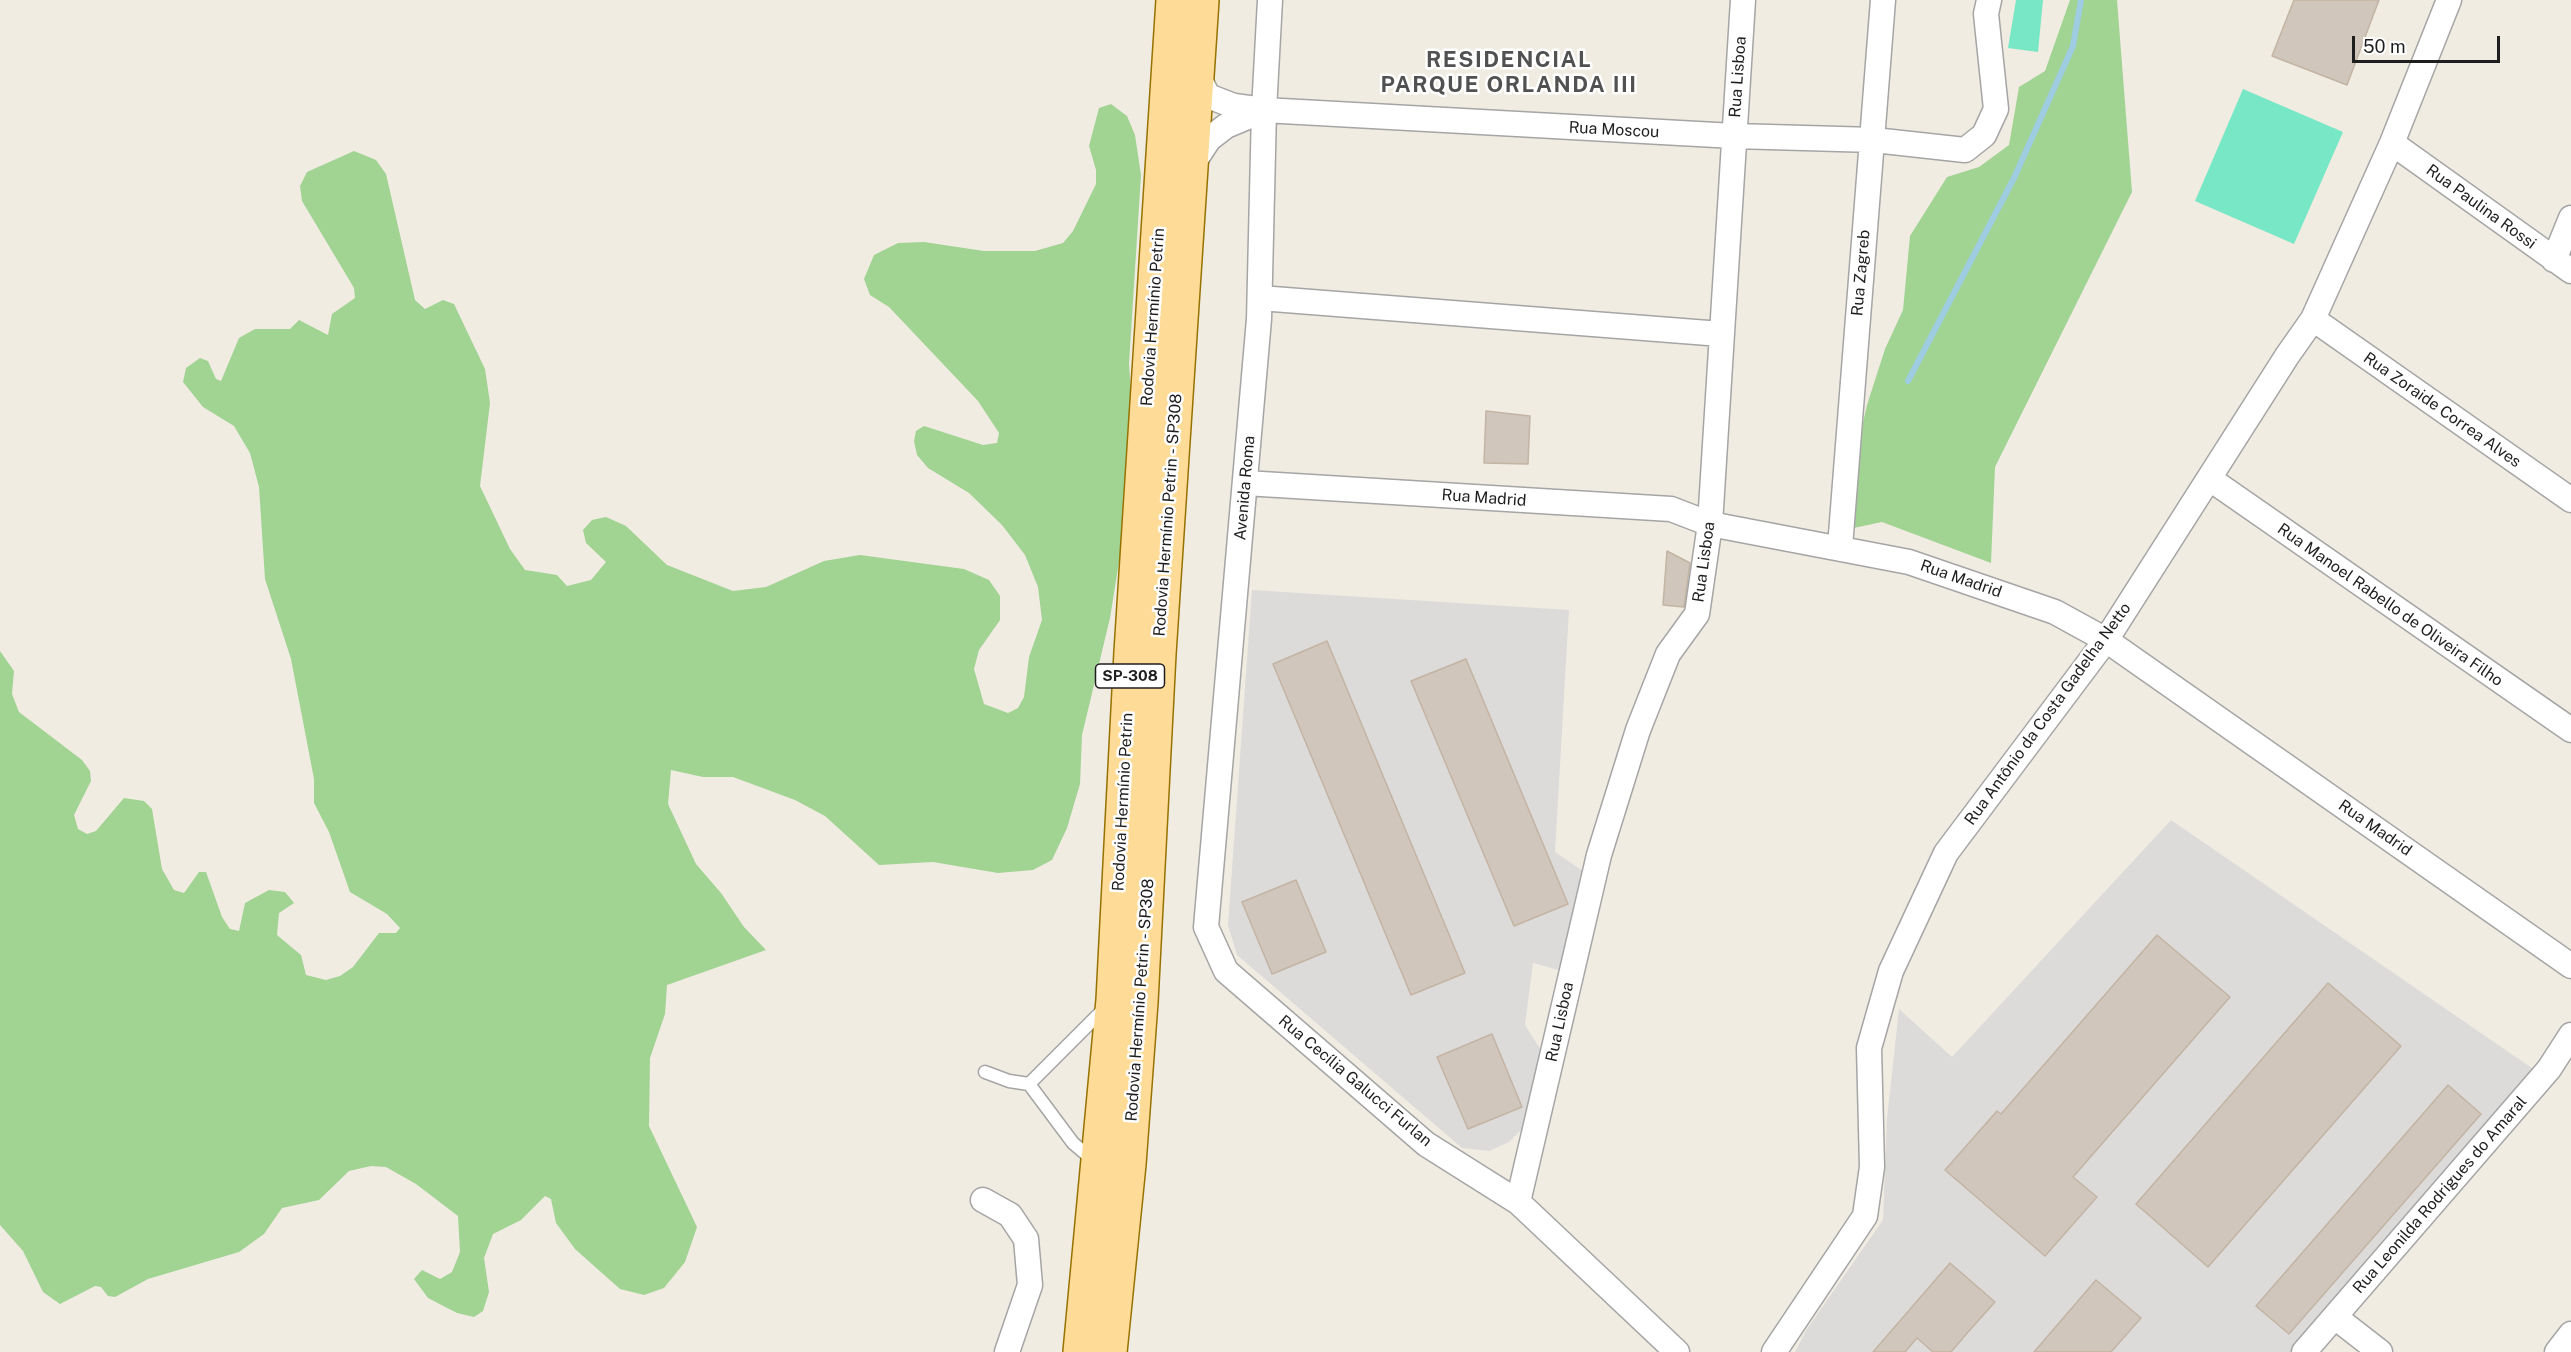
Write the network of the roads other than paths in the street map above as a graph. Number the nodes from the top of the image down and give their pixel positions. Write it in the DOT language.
graph roads {
  1 [pos="1270,0"];
  2 [pos="1743,0"];
  3 [pos="1883,0"];
  4 [pos="1989,0"];
  5 [pos="2449,0"];
  6 [pos="1177,3"];
  7 [pos="1197,74"];
  8 [pos="1264,110"];
  9 [pos="1734,136"];
  10 [pos="1874,140"];
  11 [pos="2392,143"];
  12 [pos="1192,165"];
  13 [pos="2571,218"];
  14 [pos="2563,265"];
  15 [pos="1260,298"];
  16 [pos="2313,319"];
  17 [pos="1721,334"];
  18 [pos="2210,479"];
  19 [pos="1245,483"];
  20 [pos="2571,500"];
  21 [pos="1710,524"];
  22 [pos="1840,547"];
  23 [pos="2106,640"];
  24 [pos="2571,730"];
  25 [pos="2571,966"];
  26 [pos="1226,971"];
  27 [pos="1113,1000"];
  28 [pos="2571,1035"];
  29 [pos="986,1072"];
  30 [pos="1029,1084"];
  31 [pos="1108,1171"];
  32 [pos="983,1200"];
  33 [pos="1518,1202"];
  34 [pos="2335,1317"];
  35 [pos="2571,1334"];
  36 [pos="1007,1352"];
  37 [pos="1064,1352"];
  38 [pos="1080,1352"];
  39 [pos="1110,1352"];
  40 [pos="1133,1352"];
  41 [pos="1677,1352"];
  42 [pos="1774,1352"];
  43 [pos="2304,1352"];
  44 [pos="2380,1352"];
  45 [pos="2557,1352"];
  1 -- 8 [label="street, Avenida Roma"];
  2 -- 9 [label="street, Rua Lisboa"];
  3 -- 10 [label="street, Rua Zagreb"];
  4 -- 10 [label="street, Rua Moscou"];
  5 -- 11 [label="street, Rua Antônio da Costa Gadelha Netto"];
  6 -- 7 [label="main road, Rodovia Hermínio Petrin - SP308 / SP-308"];
  6 -- 27 [label="main road, Rodovia Hermínio Petrin / SP-308"];
  7 -- 8 [label="street, Rua Moscou"];
  7 -- 12 [label="main road, Rodovia Hermínio Petrin - SP308 / SP-308"];
  8 -- 9 [label="street, Rua Moscou"];
  8 -- 12 [label="street"];
  8 -- 15 [label="street, Avenida Roma"];
  9 -- 10 [label="street, Rua Moscou"];
  9 -- 17 [label="street, Rua Lisboa"];
  10 -- 22 [label="street, Rua Zagreb"];
  11 -- 14 [label="street, Rua Paulina Rossi"];
  11 -- 16 [label="street, Rua Antônio da Costa Gadelha Netto"];
  12 -- 31 [label="main road, Rodovia Hermínio Petrin - SP308 / SP-308"];
  13 -- 14 [label="street"];
  15 -- 17 [label="street"];
  15 -- 19 [label="street, Avenida Roma"];
  16 -- 18 [label="street, Rua Antônio da Costa Gadelha Netto"];
  16 -- 20 [label="street, Rua Zoraide Correa Alves"];
  17 -- 21 [label="street, Rua Lisboa"];
  18 -- 23 [label="street, Rua Antônio da Costa Gadelha Netto"];
  18 -- 24 [label="street, Rua Manoel Rabello de Oliveira Filho"];
  19 -- 21 [label="street, Rua Madrid"];
  19 -- 26 [label="street, Avenida Roma"];
  21 -- 22 [label="street, Rua Madrid"];
  21 -- 33 [label="street, Rua Lisboa"];
  22 -- 23 [label="street, Rua Madrid"];
  23 -- 25 [label="street, Rua Madrid"];
  23 -- 42 [label="street, Rua Antônio da Costa Gadelha Netto"];
  26 -- 33 [label="street, Rua Cecília Galucci Furlan"];
  27 -- 30 [label="lane"];
  27 -- 31 [label="main road, Rodovia Hermínio Petrin / SP-308"];
  28 -- 34 [label="street, Rua Leonilda Rodrigues do Amaral"];
  29 -- 30 [label="lane"];
  30 -- 31 [label="lane"];
  31 -- 37 [label="main road"];
  31 -- 38 [label="main road, Rodovia Hermínio Petrin / SP-308"];
  31 -- 39 [label="main road, Rodovia Hermínio Petrin - SP308 / SP-308"];
  31 -- 40 [label="main road"];
  32 -- 36 [label="street"];
  33 -- 41 [label="street, Rua Cecília Galucci Furlan"];
  34 -- 43 [label="street, Rua Leonilda Rodrigues do Amaral"];
  34 -- 44 [label="street"];
  35 -- 45 [label="street"];
}
